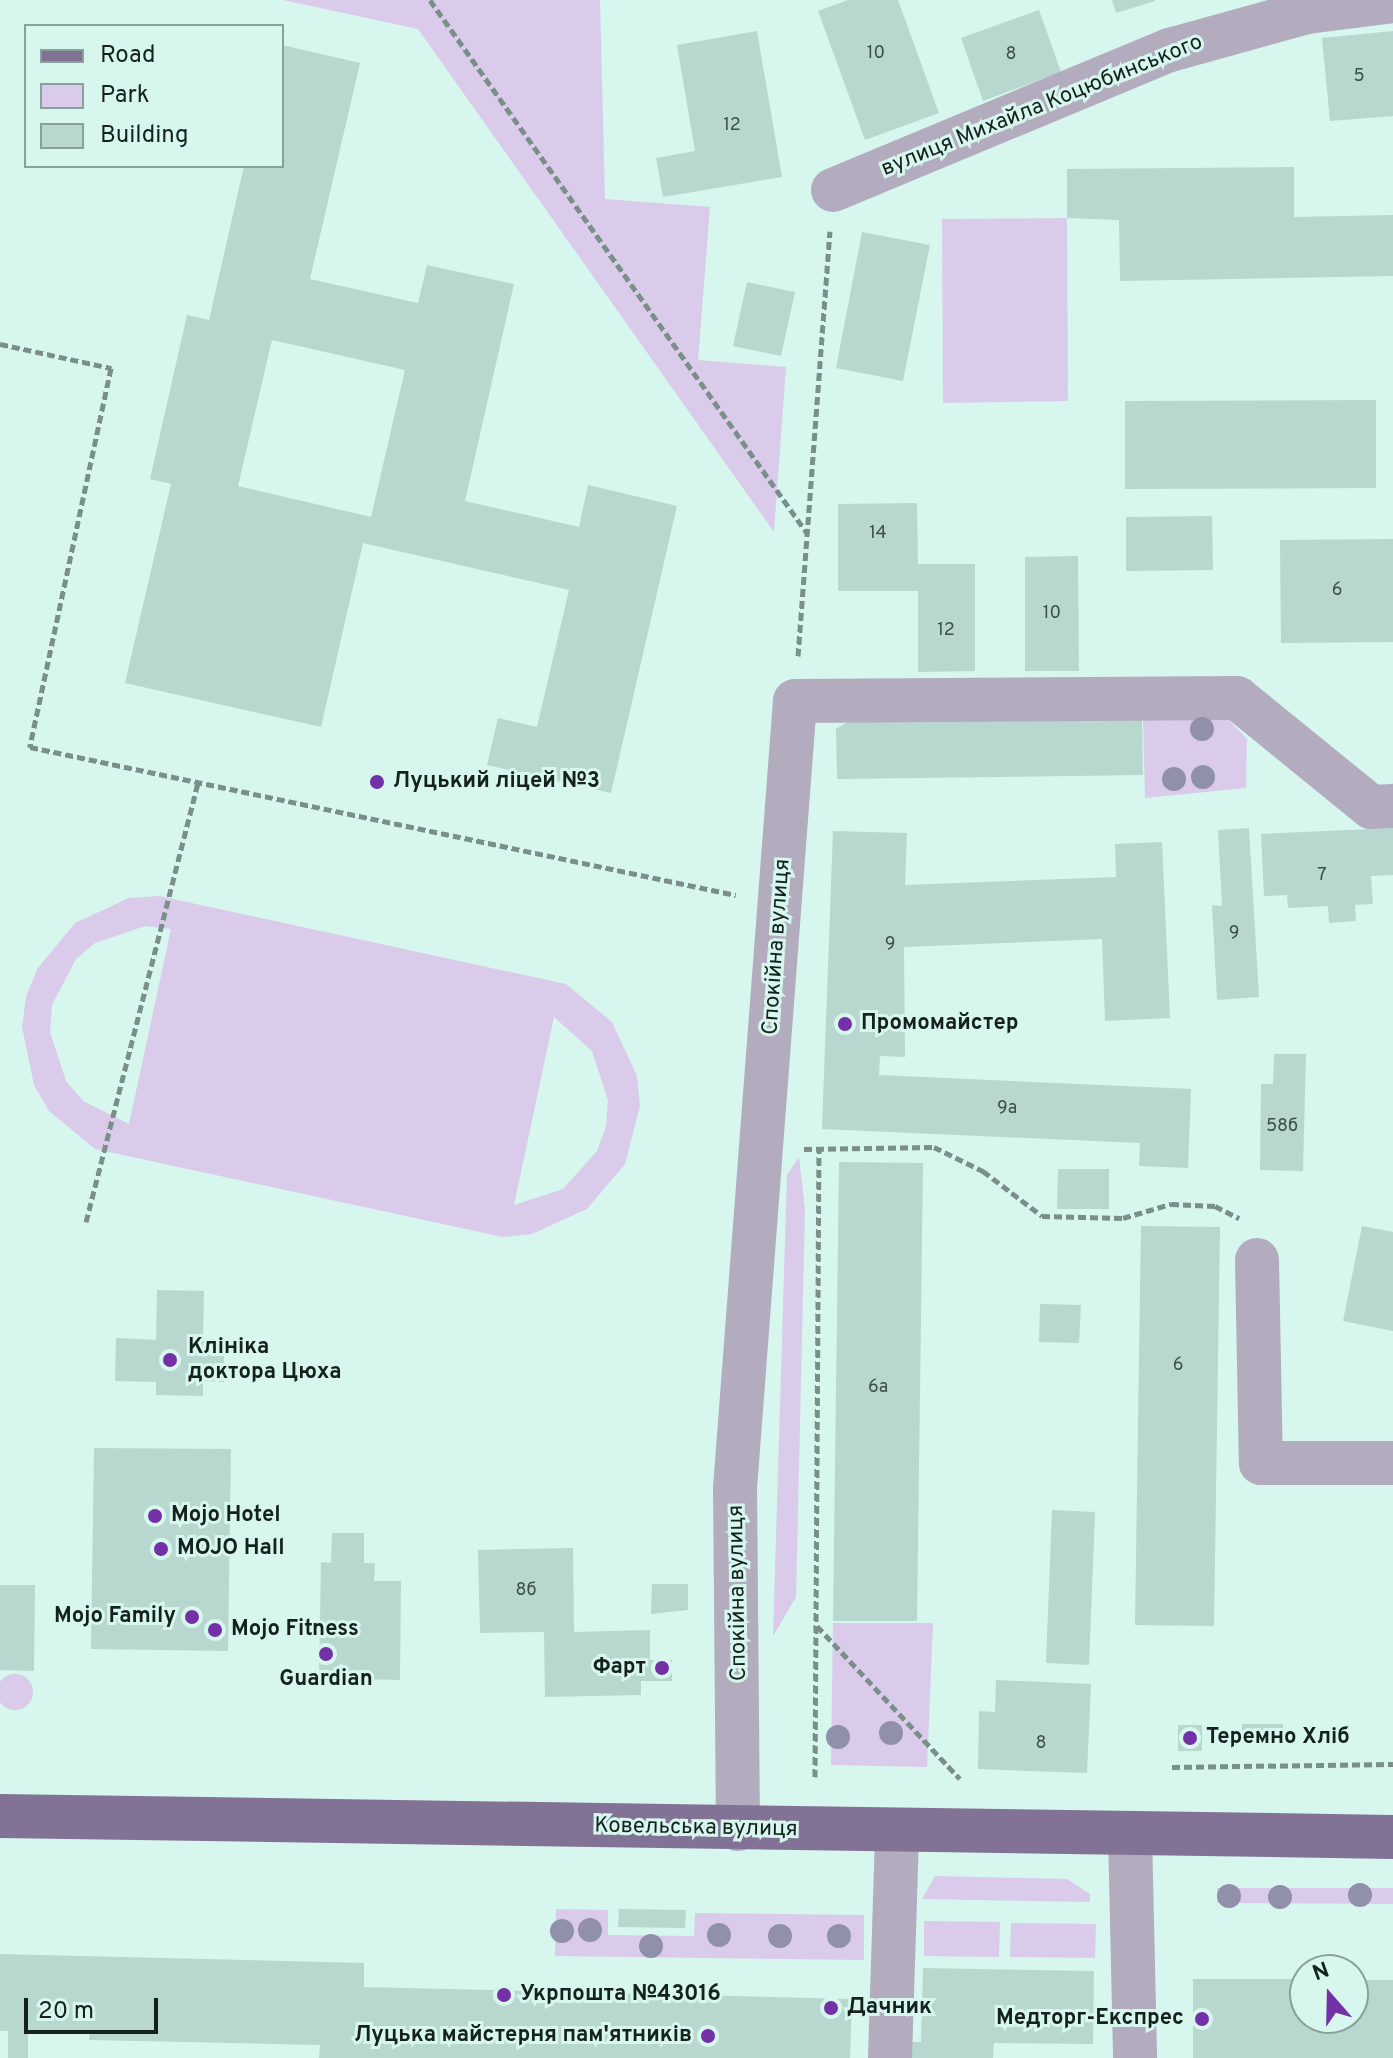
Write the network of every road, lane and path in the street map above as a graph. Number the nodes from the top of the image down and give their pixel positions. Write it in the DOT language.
graph roads {
  1 [pos="430,0"];
  2 [pos="1393,1"];
  3 [pos="833,190"];
  4 [pos="0,344"];
  5 [pos="807,533"];
  6 [pos="795,701"];
  7 [pos="198,782"];
  8 [pos="1393,806"];
  9 [pos="779,907"];
  10 [pos="819,1148"];
  11 [pos="761,1149"];
  12 [pos="86,1222"];
  13 [pos="1257,1260"];
  14 [pos="1393,1463"];
  15 [pos="816,1625"];
  16 [pos="1393,1764"];
  17 [pos="1172,1767"];
  18 [pos="815,1777"];
  19 [pos="960,1779"];
  20 [pos="0,1816"];
  21 [pos="738,1829"];
  22 [pos="897,1831"];
  23 [pos="1130,1833"];
  24 [pos="1393,1837"];
  25 [pos="890,2058"];
  26 [pos="1135,2058"];
  1 -- 5 [label="path"];
  2 -- 3 [label="street, вулиця Михайла Коцюбинського"];
  3 -- 5 [label="path"];
  4 -- 7 [label="path"];
  5 -- 6 [label="path"];
  6 -- 8 [label="street"];
  6 -- 9 [label="street, Спокійна вулиця"];
  7 -- 9 [label="path"];
  7 -- 12 [label="path"];
  9 -- 11 [label="street, Спокійна вулиця"];
  10 -- 11 [label="path"];
  10 -- 13 [label="path"];
  10 -- 15 [label="path"];
  11 -- 21 [label="street, Спокійна вулиця"];
  13 -- 14 [label="street"];
  15 -- 18 [label="path"];
  15 -- 19 [label="path"];
  16 -- 17 [label="path"];
  20 -- 21 [label="main road, Ковельська вулиця"];
  21 -- 22 [label="main road, Ковельська вулиця"];
  22 -- 23 [label="main road, Ковельська вулиця"];
  22 -- 25 [label="street"];
  23 -- 24 [label="main road, Ковельська вулиця"];
  23 -- 26 [label="street"];
}
